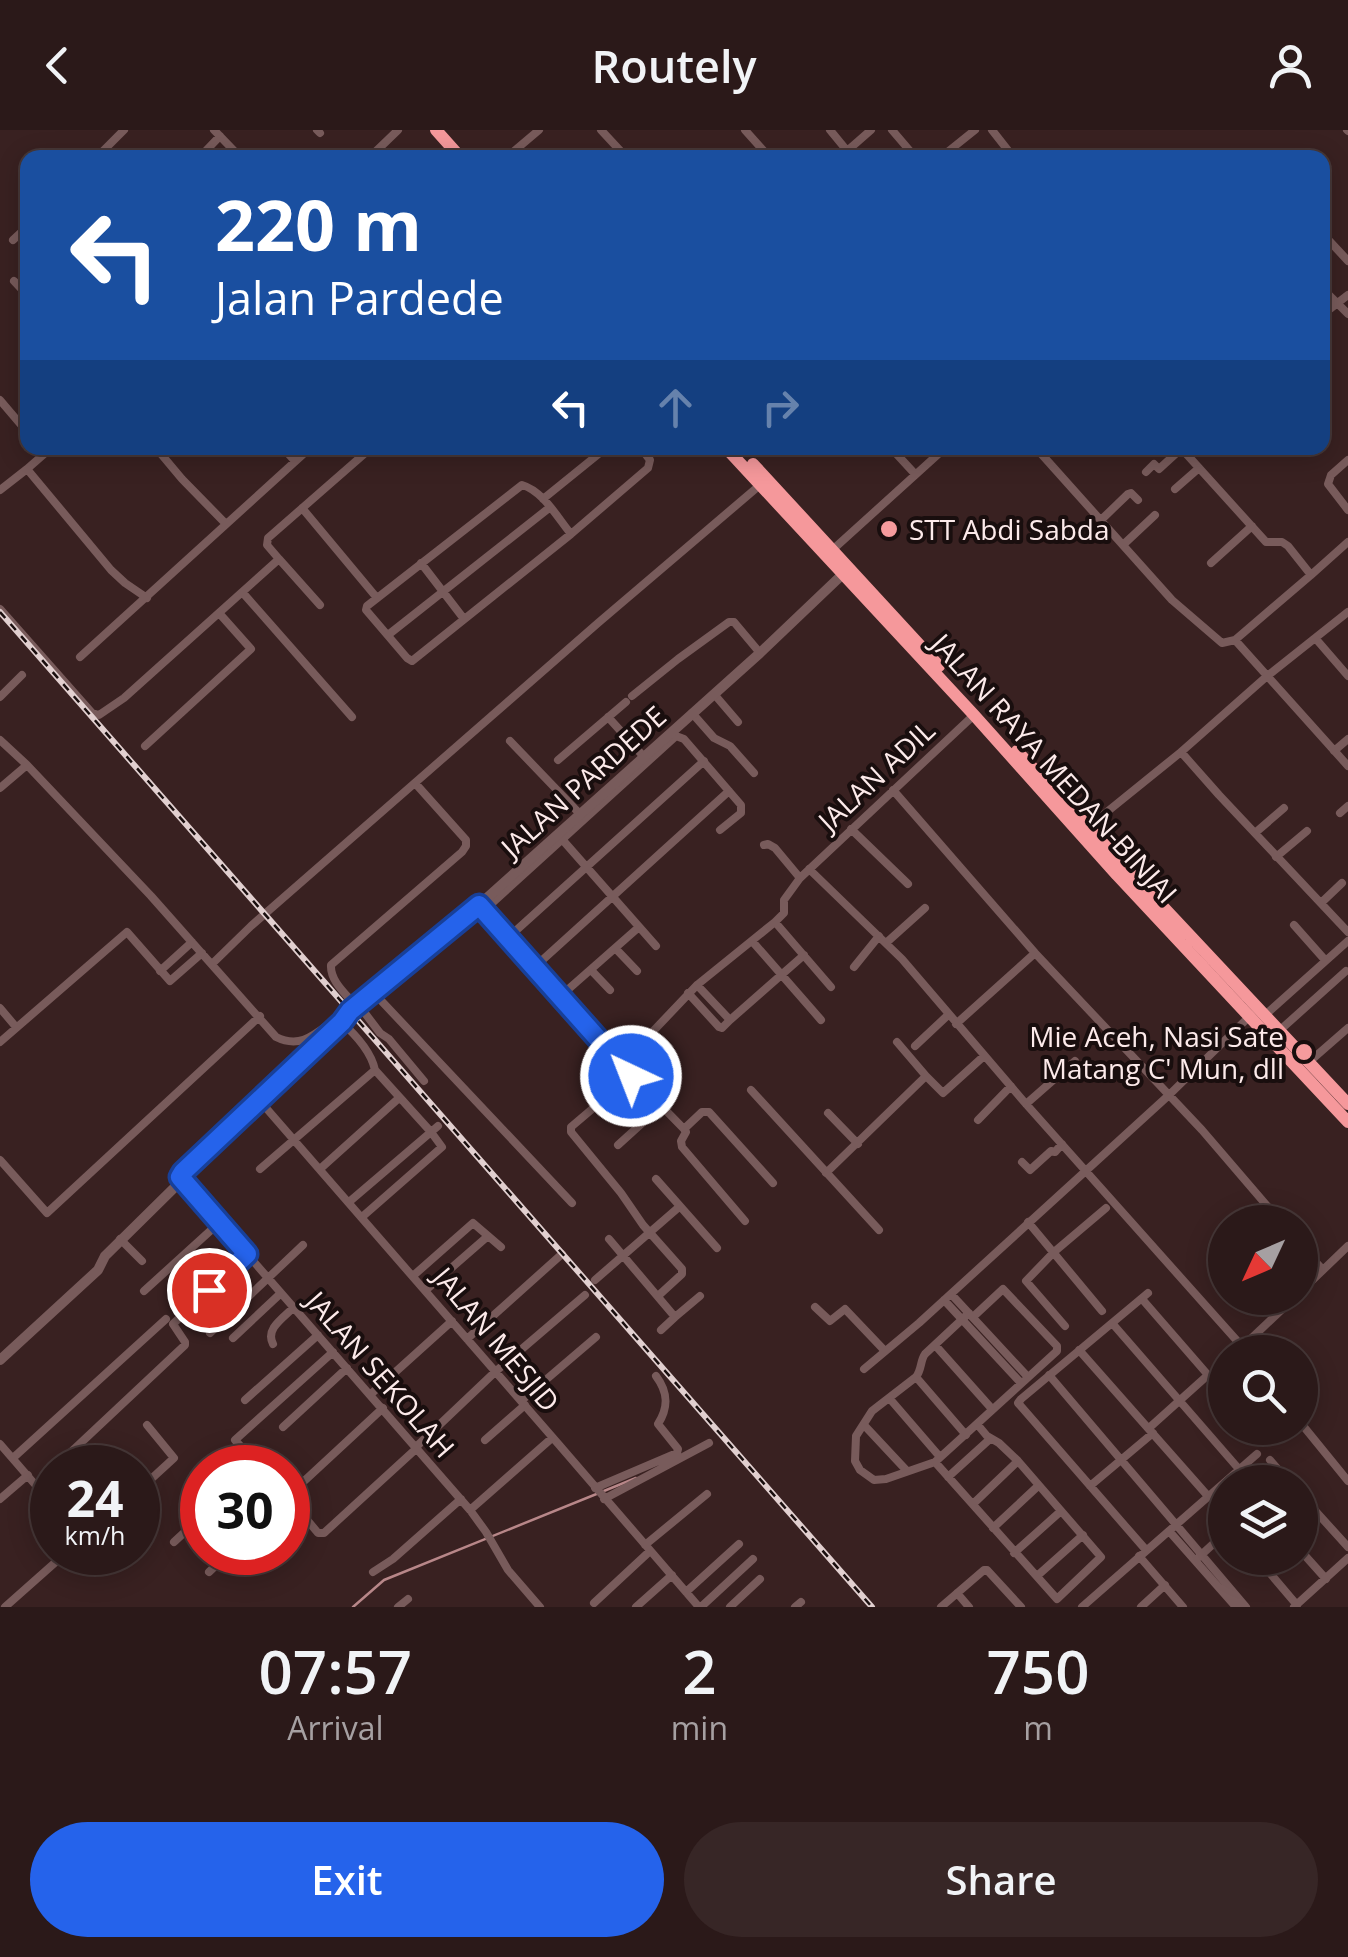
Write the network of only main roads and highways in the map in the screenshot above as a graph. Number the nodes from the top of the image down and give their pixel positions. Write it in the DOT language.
graph roads {
  1 [pos="436,130"];
  2 [pos="447,130"];
  3 [pos="454,150"];
  4 [pos="465,150"];
  5 [pos="733,455"];
  6 [pos="744,455"];
  7 [pos="829,552"];
  8 [pos="846,571"];
  9 [pos="1084,831"];
  10 [pos="1257,1014"];
  11 [pos="1348,1104"];
  12 [pos="1348,1122"];
  1 -- 3 [label="highway"];
  2 -- 4 [label="highway"];
  5 -- 7 [label="highway, JALAN RAYA MEDAN-BINJAI"];
  6 -- 7 [label="highway, JALAN RAYA MEDAN-BINJAI"];
  7 -- 8 [label="highway, JALAN RAYA MEDAN-BINJAI"];
  8 -- 9 [label="highway, JALAN RAYA MEDAN-BINJAI"];
  8 -- 9 [label="highway, JALAN RAYA MEDAN-BINJAI"];
  9 -- 10 [label="highway, JALAN RAYA MEDAN-BINJAI"];
  10 -- 11 [label="highway, JALAN RAYA MEDAN-BINJAI"];
  10 -- 12 [label="highway, JALAN RAYA MEDAN-BINJAI"];
}
